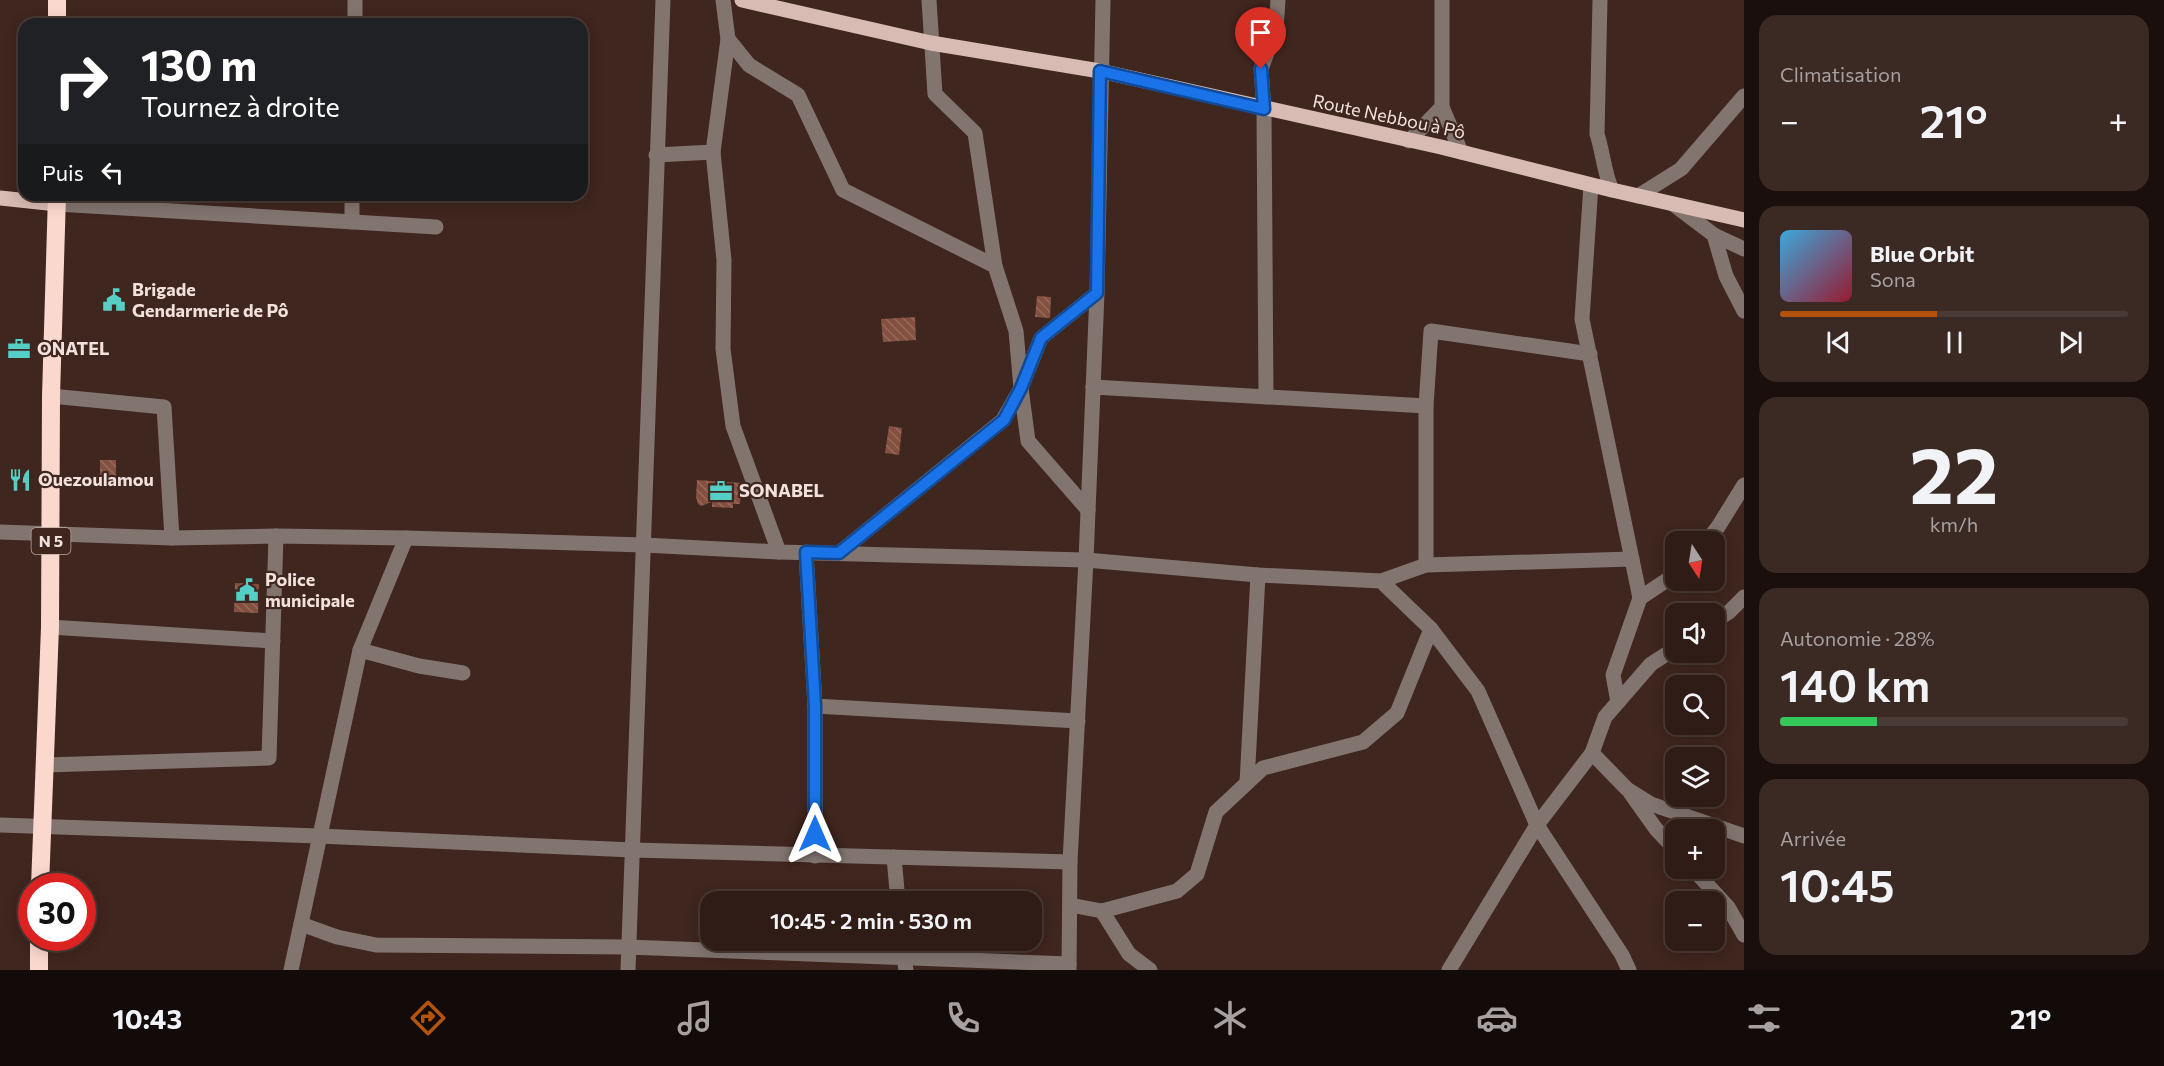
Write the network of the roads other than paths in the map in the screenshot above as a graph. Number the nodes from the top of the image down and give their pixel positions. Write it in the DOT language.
graph roads {
  1 [pos="57,0"];
  2 [pos="355,0"];
  3 [pos="663,0"];
  4 [pos="723,0"];
  5 [pos="742,0"];
  6 [pos="929,0"];
  7 [pos="1103,0"];
  8 [pos="1278,0"];
  9 [pos="1442,0"];
  10 [pos="1599,0"];
  11 [pos="57,18"];
  12 [pos="355,18"];
  13 [pos="728,39"];
  14 [pos="931,43"];
  15 [pos="1100,71"];
  16 [pos="1744,96"];
  17 [pos="1443,107"];
  18 [pos="1264,109"];
  19 [pos="1409,141"];
  20 [pos="713,152"];
  21 [pos="1461,152"];
  22 [pos="656,155"];
  23 [pos="1591,185"];
  24 [pos="1612,190"];
  25 [pos="1638,196"];
  26 [pos="0,198"];
  27 [pos="18,199"];
  28 [pos="57,201"];
  29 [pos="70,201"];
  30 [pos="352,201"];
  31 [pos="1673,204"];
  32 [pos="1744,220"];
  33 [pos="352,222"];
  34 [pos="436,227"];
  35 [pos="1714,235"];
  36 [pos="1744,249"];
  37 [pos="995,266"];
  38 [pos="1097,293"];
  39 [pos="1744,311"];
  40 [pos="1590,354"];
  41 [pos="1094,387"];
  42 [pos="1021,388"];
  43 [pos="51,396"];
  44 [pos="1266,397"];
  45 [pos="1425,406"];
  46 [pos="1744,484"];
  47 [pos="1088,510"];
  48 [pos="1715,531"];
  49 [pos="0,532"];
  50 [pos="51,534"];
  51 [pos="276,536"];
  52 [pos="172,538"];
  53 [pos="406,538"];
  54 [pos="644,545"];
  55 [pos="779,552"];
  56 [pos="806,552"];
  57 [pos="839,553"];
  58 [pos="1632,559"];
  59 [pos="1086,560"];
  60 [pos="1426,565"];
  61 [pos="1258,575"];
  62 [pos="1381,581"];
  63 [pos="1665,581"];
  64 [pos="1744,597"];
  65 [pos="1640,598"];
  66 [pos="1736,610"];
  67 [pos="50,627"];
  68 [pos="1431,629"];
  69 [pos="273,641"];
  70 [pos="360,650"];
  71 [pos="1665,655"];
  72 [pos="463,673"];
  73 [pos="1618,702"];
  74 [pos="815,706"];
  75 [pos="1078,721"];
  76 [pos="1592,753"];
  77 [pos="45,765"];
  78 [pos="1247,783"];
  79 [pos="1628,789"];
  80 [pos="0,825"];
  81 [pos="1538,825"];
  82 [pos="42,828"];
  83 [pos="319,836"];
  84 [pos="1744,837"];
  85 [pos="1665,838"];
  86 [pos="633,850"];
  87 [pos="815,856"];
  88 [pos="894,857"];
  89 [pos="1070,862"];
  90 [pos="40,873"];
  91 [pos="1702,879"];
  92 [pos="897,891"];
  93 [pos="1070,905"];
  94 [pos="1102,911"];
  95 [pos="301,924"];
  96 [pos="1744,935"];
  97 [pos="628,947"];
  98 [pos="39,951"];
  99 [pos="904,964"];
  100 [pos="1069,967"];
  101 [pos="39,970"];
  102 [pos="291,970"];
  103 [pos="628,970"];
  104 [pos="1150,970"];
  105 [pos="1449,970"];
  106 [pos="1629,970"];
  1 -- 11 [label="highway"];
  2 -- 12 [label="street"];
  3 -- 22 [label="street"];
  4 -- 13 [label="street"];
  5 -- 14 [label="main road, Route Nebbou à Pô"];
  6 -- 14 [label="street"];
  7 -- 15 [label="street"];
  8 -- 18 [label="street"];
  9 -- 17 [label="street"];
  10 -- 24 [label="street"];
  13 -- 20 [label="street"];
  13 -- 37 [label="street"];
  14 -- 15 [label="main road, Route Nebbou à Pô"];
  14 -- 37 [label="street"];
  15 -- 18 [label="main road, Route Nebbou à Pô"];
  15 -- 38 [label="street"];
  16 -- 25 [label="street"];
  17 -- 19 [label="street"];
  17 -- 21 [label="street"];
  18 -- 19 [label="main road, Route Nebbou à Pô"];
  18 -- 44 [label="street"];
  19 -- 21 [label="main road, Route Nebbou à Pô"];
  20 -- 22 [label="street"];
  20 -- 55 [label="street"];
  21 -- 23 [label="main road, Route Nebbou à Pô"];
  22 -- 54 [label="street"];
  23 -- 24 [label="main road, Route Nebbou à Pô"];
  23 -- 40 [label="street"];
  24 -- 25 [label="main road, Route Nebbou à Pô"];
  25 -- 31 [label="main road, Route Nebbou à Pô"];
  26 -- 27 [label="main road"];
  28 -- 43 [label="highway, N 5"];
  29 -- 33 [label="street"];
  30 -- 33 [label="street"];
  31 -- 32 [label="main road, Route Nebbou à Pô"];
  31 -- 35 [label="street"];
  33 -- 34 [label="street"];
  35 -- 36 [label="street"];
  35 -- 39 [label="street"];
  37 -- 42 [label="street"];
  38 -- 41 [label="street"];
  38 -- 42 [label="street"];
  40 -- 45 [label="street"];
  40 -- 58 [label="street"];
  41 -- 44 [label="street"];
  41 -- 47 [label="street"];
  42 -- 47 [label="street"];
  42 -- 57 [label="street"];
  43 -- 50 [label="highway, N 5"];
  43 -- 52 [label="street"];
  44 -- 45 [label="street"];
  45 -- 60 [label="street"];
  46 -- 48 [label="street"];
  47 -- 59 [label="street"];
  49 -- 50 [label="street"];
  50 -- 52 [label="street"];
  50 -- 67 [label="highway, N 5"];
  51 -- 52 [label="street"];
  51 -- 53 [label="street"];
  51 -- 69 [label="street"];
  53 -- 54 [label="street"];
  53 -- 70 [label="street"];
  54 -- 55 [label="street"];
  54 -- 86 [label="street"];
  55 -- 56 [label="street"];
  56 -- 57 [label="street"];
  56 -- 74 [label="street"];
  57 -- 59 [label="street"];
  58 -- 60 [label="street"];
  58 -- 65 [label="street"];
  59 -- 61 [label="street"];
  59 -- 75 [label="street"];
  60 -- 62 [label="street"];
  61 -- 62 [label="street"];
  61 -- 78 [label="street"];
  62 -- 68 [label="street"];
  63 -- 65 [label="street"];
  64 -- 66 [label="street"];
  65 -- 73 [label="street"];
  67 -- 69 [label="street"];
  67 -- 77 [label="highway, N 5"];
  68 -- 78 [label="street"];
  68 -- 81 [label="street"];
  69 -- 77 [label="street"];
  70 -- 72 [label="street"];
  70 -- 83 [label="street"];
  71 -- 73 [label="street"];
  73 -- 76 [label="street"];
  74 -- 75 [label="street"];
  74 -- 87 [label="street"];
  75 -- 89 [label="street"];
  76 -- 79 [label="street"];
  76 -- 81 [label="street"];
  77 -- 82 [label="highway, N 5"];
  78 -- 94 [label="street"];
  79 -- 84 [label="street"];
  79 -- 85 [label="street"];
  80 -- 82 [label="street"];
  81 -- 105 [label="street"];
  81 -- 106 [label="street"];
  82 -- 83 [label="street"];
  82 -- 90 [label="highway, N 5"];
  83 -- 86 [label="street"];
  83 -- 95 [label="street"];
  86 -- 87 [label="street"];
  86 -- 97 [label="street"];
  87 -- 88 [label="street"];
  88 -- 89 [label="street"];
  88 -- 92 [label="street"];
  89 -- 93 [label="street"];
  91 -- 96 [label="street"];
  93 -- 94 [label="street"];
  93 -- 100 [label="street"];
  94 -- 104 [label="street"];
  95 -- 97 [label="street"];
  95 -- 102 [label="street"];
  97 -- 99 [label="street"];
  97 -- 103 [label="street"];
  98 -- 101 [label="highway"];
  99 -- 100 [label="street"];
}
